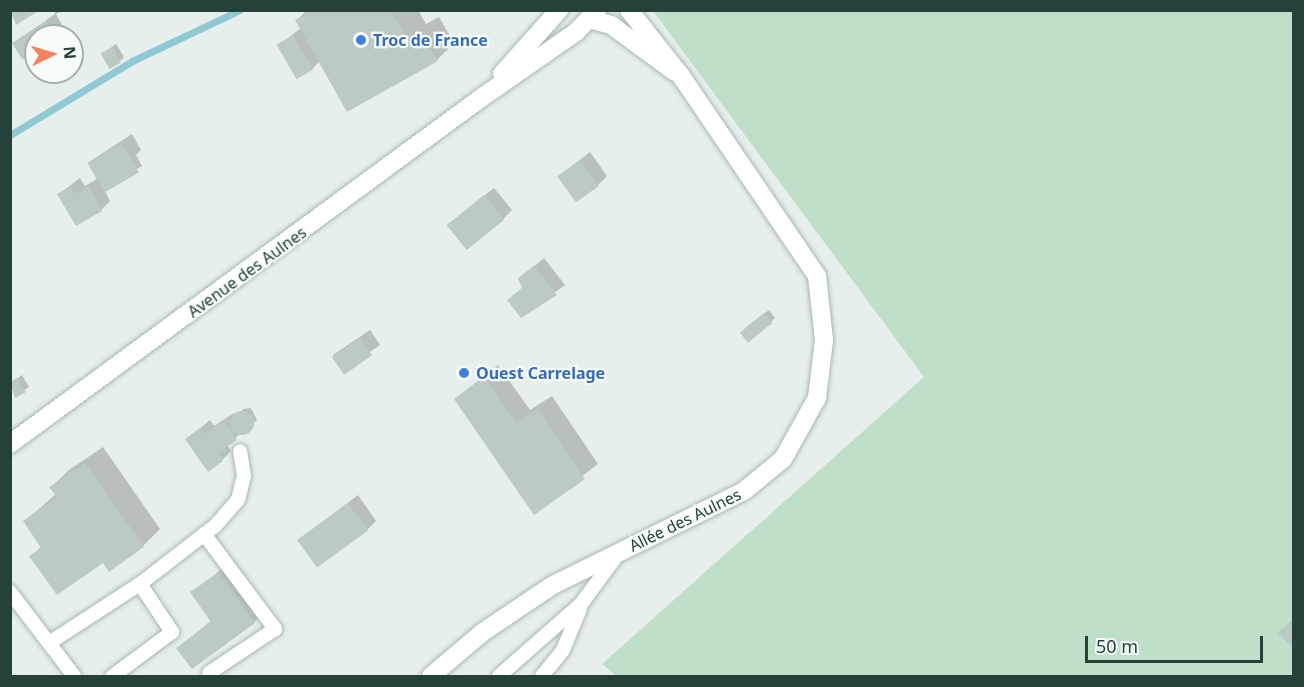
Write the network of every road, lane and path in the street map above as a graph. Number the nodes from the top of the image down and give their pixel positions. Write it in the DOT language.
graph roads {
  1 [pos="559,10"];
  2 [pos="629,10"];
  3 [pos="593,15"];
  4 [pos="681,76"];
  5 [pos="481,98"];
  6 [pos="10,444"];
  7 [pos="240,452"];
  8 [pos="204,534"];
  9 [pos="620,552"];
  10 [pos="140,584"];
  11 [pos="10,592"];
  12 [pos="582,604"];
  13 [pos="49,643"];
  14 [pos="209,673"];
  15 [pos="73,676"];
  16 [pos="113,676"];
  17 [pos="430,676"];
  18 [pos="499,676"];
  19 [pos="542,676"];
  1 -- 5 [label="street"];
  2 -- 4 [label="street, Allée des Aulnes"];
  3 -- 4 [label="street, Allée des Aulnes"];
  3 -- 5 [label="street"];
  4 -- 9 [label="street, Allée des Aulnes"];
  5 -- 6 [label="street, Avenue des Aulnes"];
  7 -- 8 [label="lane"];
  8 -- 10 [label="lane"];
  8 -- 14 [label="lane"];
  9 -- 12 [label="lane"];
  9 -- 17 [label="street, Allée des Aulnes"];
  10 -- 13 [label="lane"];
  10 -- 16 [label="lane"];
  11 -- 13 [label="lane"];
  12 -- 18 [label="lane"];
  12 -- 19 [label="lane"];
  13 -- 15 [label="lane"];
}
